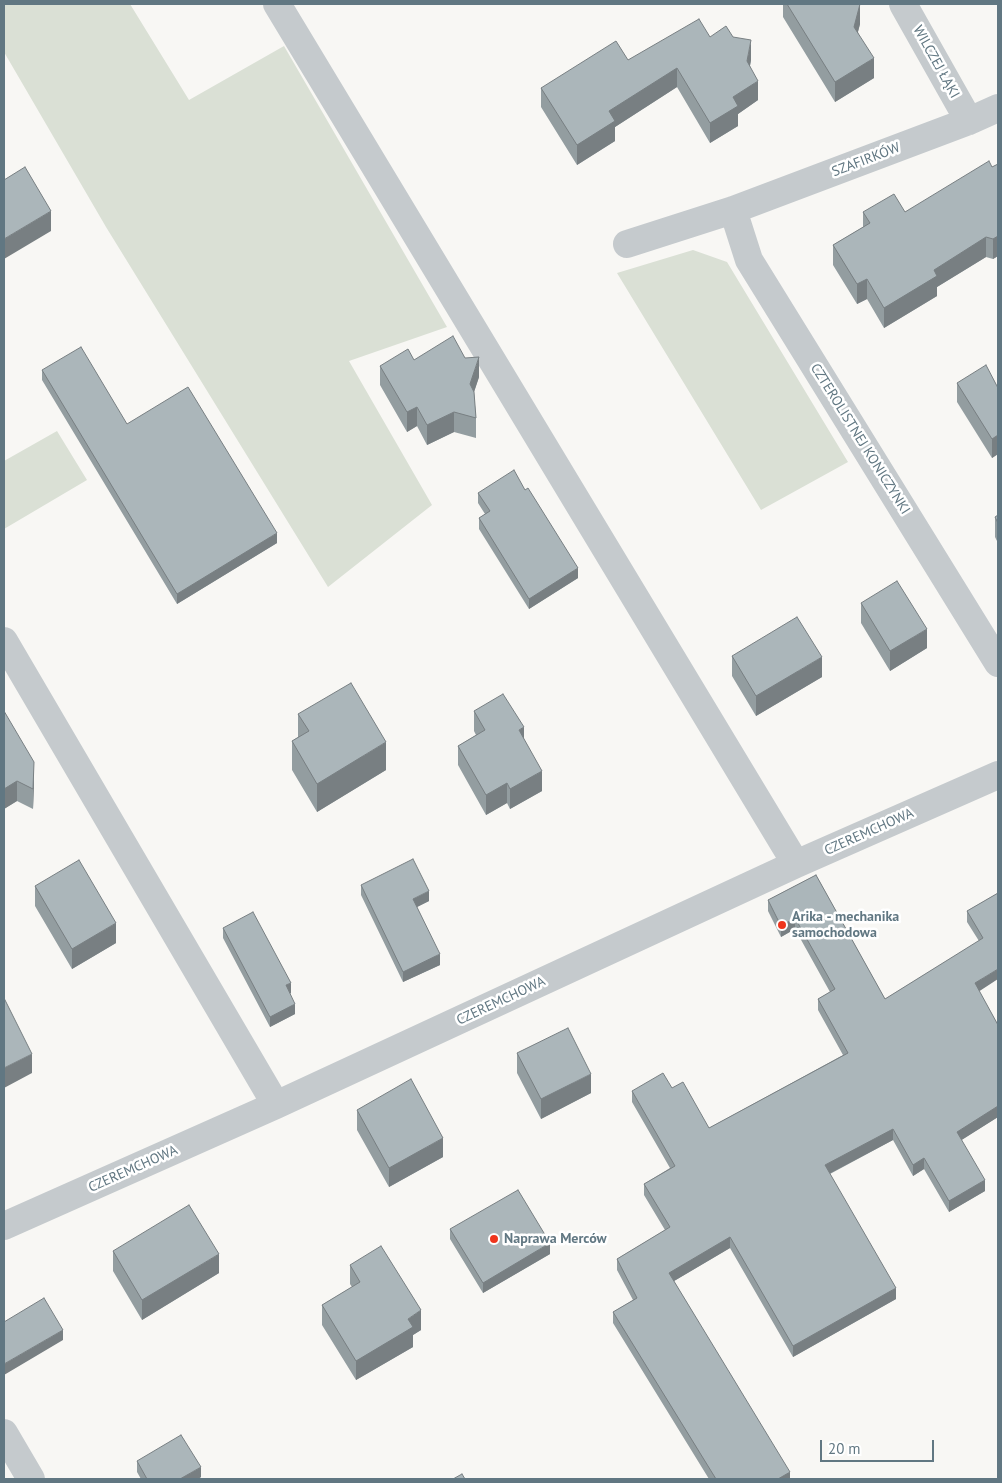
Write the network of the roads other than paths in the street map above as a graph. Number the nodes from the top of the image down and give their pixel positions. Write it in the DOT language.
graph roads {
  1 [pos="277,4"];
  2 [pos="903,4"];
  3 [pos="998,108"];
  4 [pos="970,121"];
  5 [pos="733,210"];
  6 [pos="627,244"];
  7 [pos="4,641"];
  8 [pos="998,663"];
  9 [pos="998,775"];
  10 [pos="796,864"];
  11 [pos="276,1105"];
  12 [pos="4,1226"];
  13 [pos="4,1433"];
  14 [pos="31,1479"];
  1 -- 10 [label="street"];
  2 -- 4 [label="street, WILCZEJ ŁĄKI"];
  3 -- 4 [label="street, SZAFIRKÓW"];
  4 -- 5 [label="street, SZAFIRKÓW"];
  5 -- 6 [label="street, SZAFIRKÓW"];
  5 -- 8 [label="street, CZTEROLISTNEJ KONICZYNKI"];
  7 -- 11 [label="street"];
  9 -- 10 [label="street, CZEREMCHOWA"];
  10 -- 11 [label="street, CZEREMCHOWA"];
  11 -- 12 [label="street, CZEREMCHOWA"];
  13 -- 14 [label="street"];
}
